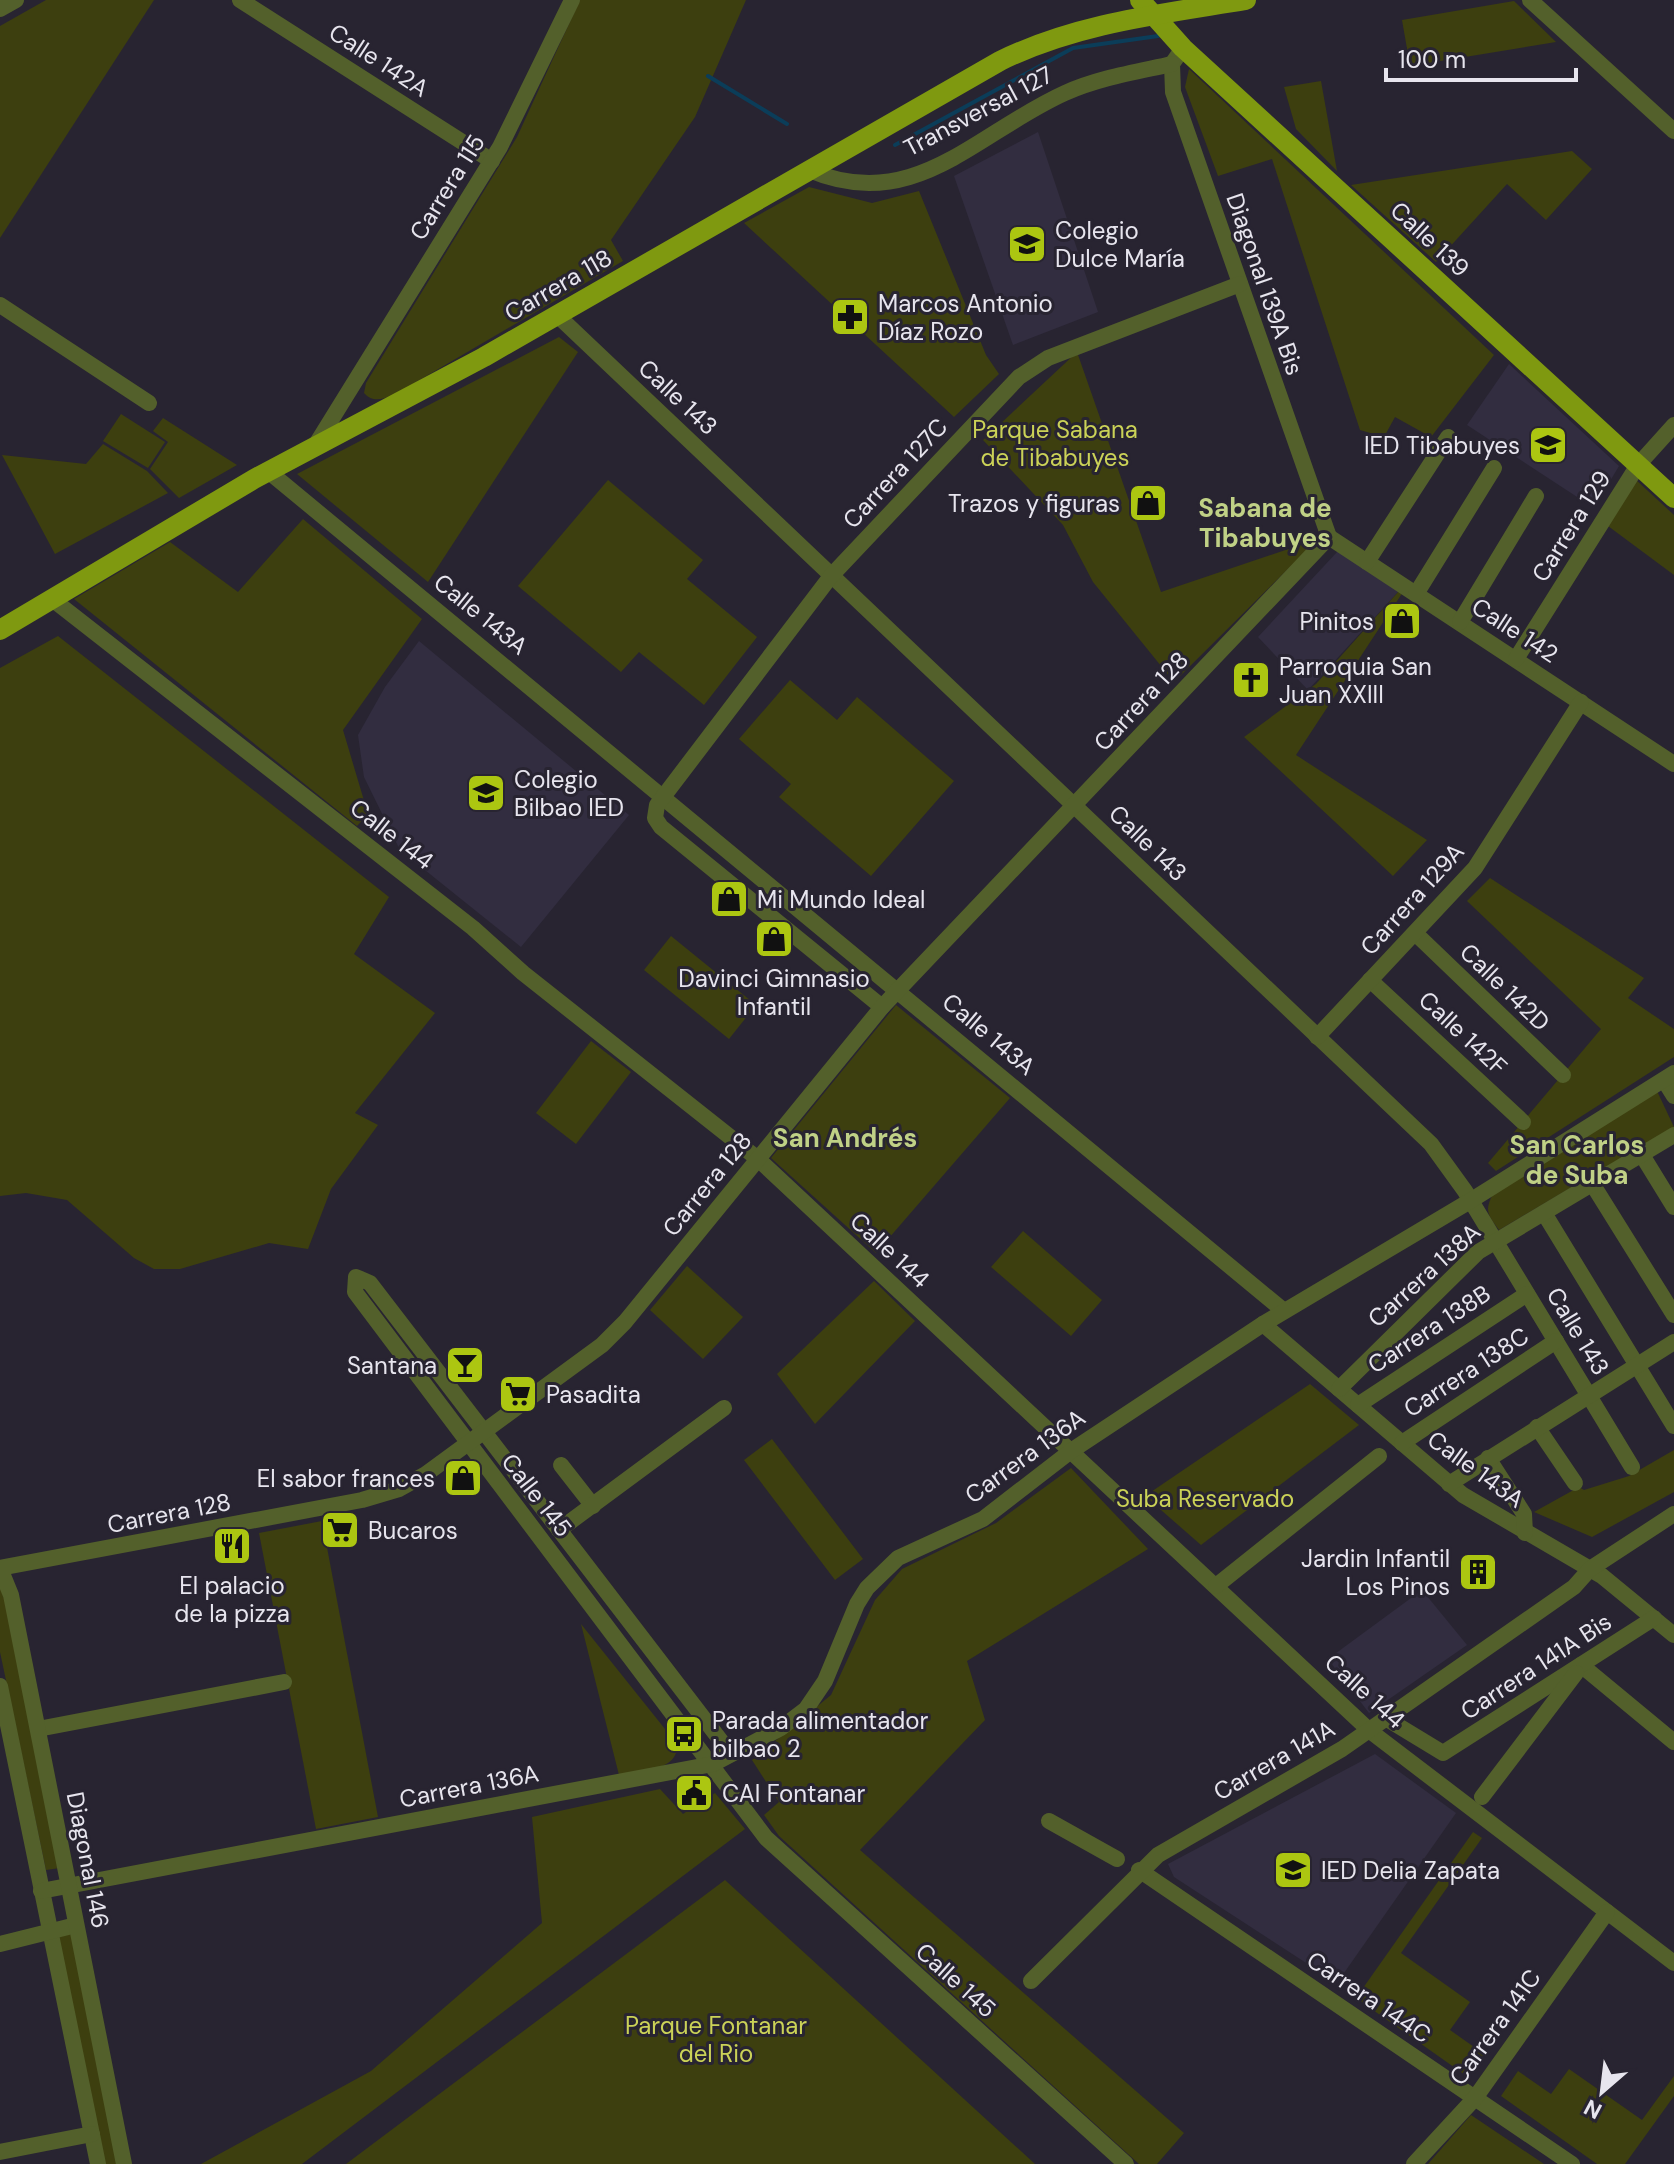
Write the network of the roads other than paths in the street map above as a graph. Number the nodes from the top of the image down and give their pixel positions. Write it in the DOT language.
graph roads {
  1 [pos="16,0"];
  2 [pos="240,0"];
  3 [pos="572,0"];
  4 [pos="1170,0"];
  5 [pos="1246,0"];
  6 [pos="1530,0"];
  7 [pos="1147,8"];
  8 [pos="0,9"];
  9 [pos="1177,56"];
  10 [pos="1674,131"];
  11 [pos="492,161"];
  12 [pos="809,170"];
  13 [pos="1240,284"];
  14 [pos="0,305"];
  15 [pos="557,315"];
  16 [pos="350,391"];
  17 [pos="149,403"];
  18 [pos="372,417"];
  19 [pos="1674,425"];
  20 [pos="1448,437"];
  21 [pos="315,447"];
  22 [pos="1638,465"];
  23 [pos="1494,468"];
  24 [pos="268,471"];
  25 [pos="1536,496"];
  26 [pos="1674,498"];
  27 [pos="1329,537"];
  28 [pos="1367,562"];
  29 [pos="831,576"];
  30 [pos="1416,594"];
  31 [pos="52,599"];
  32 [pos="1460,622"];
  33 [pos="0,630"];
  34 [pos="1516,659"];
  35 [pos="1581,702"];
  36 [pos="1674,764"];
  37 [pos="663,795"];
  38 [pos="1075,806"];
  39 [pos="1415,933"];
  40 [pos="1370,980"];
  41 [pos="898,989"];
  42 [pos="882,1007"];
  43 [pos="1317,1037"];
  44 [pos="1563,1075"];
  45 [pos="1669,1076"];
  46 [pos="1674,1096"];
  47 [pos="1523,1122"];
  48 [pos="1674,1135"];
  49 [pos="1642,1155"];
  50 [pos="758,1159"];
  51 [pos="1593,1185"];
  52 [pos="1470,1201"];
  53 [pos="1674,1207"];
  54 [pos="1544,1213"];
  55 [pos="1495,1241"];
  56 [pos="1527,1294"];
  57 [pos="1284,1311"];
  58 [pos="1674,1315"];
  59 [pos="1263,1324"];
  60 [pos="1556,1341"];
  61 [pos="1674,1342"];
  62 [pos="1637,1366"];
  63 [pos="1339,1389"];
  64 [pos="1589,1397"];
  65 [pos="1358,1405"];
  66 [pos="724,1408"];
  67 [pos="1674,1426"];
  68 [pos="1537,1427"];
  69 [pos="484,1433"];
  70 [pos="1402,1443"];
  71 [pos="468,1444"];
  72 [pos="1071,1451"];
  73 [pos="1379,1456"];
  74 [pos="1488,1458"];
  75 [pos="561,1465"];
  76 [pos="1632,1467"];
  77 [pos="1575,1483"];
  78 [pos="1449,1484"];
  79 [pos="593,1506"];
  80 [pos="1674,1514"];
  81 [pos="559,1530"];
  82 [pos="1525,1533"];
  83 [pos="0,1568"];
  84 [pos="1590,1569"];
  85 [pos="1216,1586"];
  86 [pos="1654,1618"];
  87 [pos="1674,1635"];
  88 [pos="1581,1665"];
  89 [pos="284,1682"];
  90 [pos="0,1686"];
  91 [pos="1387,1719"];
  92 [pos="38,1729"];
  93 [pos="1370,1731"];
  94 [pos="1674,1742"];
  95 [pos="731,1754"];
  96 [pos="713,1764"];
  97 [pos="1482,1797"];
  98 [pos="1049,1821"];
  99 [pos="1117,1859"];
  100 [pos="1139,1870"];
  101 [pos="69,1886"];
  102 [pos="41,1891"];
  103 [pos="1607,1912"];
  104 [pos="76,1925"];
  105 [pos="50,1931"];
  106 [pos="0,1944"];
  107 [pos="1674,1963"];
  108 [pos="1031,1981"];
  109 [pos="1475,2098"];
  110 [pos="92,2134"];
  111 [pos="0,2152"];
  112 [pos="98,2164"];
  113 [pos="124,2164"];
  114 [pos="1126,2164"];
  115 [pos="1414,2164"];
  116 [pos="1572,2164"];
  1 -- 8 [label="street"];
  2 -- 11 [label="street, Calle 142A"];
  3 -- 11 [label="street, Carrera 115"];
  4 -- 7 [label="street"];
  5 -- 7 [label="main road"];
  6 -- 10 [label="street"];
  7 -- 9 [label="main road, Calle 139"];
  7 -- 12 [label="main road, Carrera 118"];
  9 -- 12 [label="street, Transversal 127"];
  9 -- 13 [label="street, Diagonal 139A Bis"];
  9 -- 22 [label="main road, Calle 139"];
  11 -- 16 [label="street, Carrera 115"];
  12 -- 15 [label="main road, Carrera 118"];
  13 -- 27 [label="street, Diagonal 139A Bis"];
  13 -- 29 [label="street, Carrera 127C"];
  14 -- 17 [label="street"];
  15 -- 18 [label="main road, Carrera 118"];
  15 -- 29 [label="street, Calle 143"];
  16 -- 18 [label="street"];
  16 -- 21 [label="street, Carrera 115"];
  18 -- 21 [label="main road, Carrera 118"];
  19 -- 22 [label="street, Carrera 129"];
  20 -- 28 [label="street"];
  21 -- 24 [label="main road, Carrera 118"];
  22 -- 26 [label="main road, Calle 139"];
  22 -- 34 [label="street, Carrera 129"];
  23 -- 30 [label="street"];
  24 -- 31 [label="main road, Carrera 118"];
  24 -- 37 [label="street, Calle 143A"];
  25 -- 32 [label="street"];
  27 -- 28 [label="street, Calle 142"];
  27 -- 38 [label="street, Carrera 128"];
  28 -- 30 [label="street, Calle 142"];
  29 -- 37 [label="street, Carrera 127C"];
  29 -- 38 [label="street, Calle 143"];
  30 -- 32 [label="street, Calle 142"];
  31 -- 33 [label="main road, Carrera 118"];
  31 -- 50 [label="street, Calle 144"];
  32 -- 34 [label="street, Calle 142"];
  34 -- 35 [label="street, Calle 142"];
  35 -- 36 [label="street, Calle 142"];
  35 -- 39 [label="street, Carrera 129A"];
  37 -- 41 [label="street, Calle 143A"];
  37 -- 42 [label="street"];
  38 -- 41 [label="street, Carrera 128"];
  38 -- 43 [label="street, Calle 143"];
  39 -- 40 [label="street, Carrera 129A"];
  39 -- 44 [label="street, Calle 142D"];
  40 -- 43 [label="street, Carrera 129A"];
  40 -- 47 [label="street, Calle 142F"];
  41 -- 42 [label="street, Carrera 128"];
  41 -- 57 [label="street, Calle 143A"];
  42 -- 50 [label="street, Carrera 128"];
  43 -- 52 [label="street, Calle 143"];
  45 -- 46 [label="street"];
  45 -- 52 [label="street, Carrera 136A"];
  48 -- 49 [label="street, Carrera 138A"];
  49 -- 51 [label="street, Carrera 138A"];
  49 -- 53 [label="street"];
  50 -- 69 [label="street, Carrera 128"];
  50 -- 72 [label="street, Calle 144"];
  51 -- 54 [label="street, Carrera 138A"];
  51 -- 58 [label="street"];
  52 -- 55 [label="street, Calle 143"];
  52 -- 57 [label="street, Carrera 136A"];
  54 -- 55 [label="street, Carrera 138A"];
  54 -- 62 [label="street"];
  55 -- 56 [label="street, Calle 143"];
  55 -- 63 [label="street, Carrera 138A"];
  56 -- 60 [label="street, Calle 143"];
  56 -- 65 [label="street, Carrera 138B"];
  57 -- 59 [label="street, Carrera 136A"];
  59 -- 63 [label="street, Calle 143A"];
  59 -- 72 [label="street, Carrera 136A"];
  60 -- 64 [label="street, Calle 143"];
  60 -- 70 [label="street, Carrera 138C"];
  61 -- 62 [label="street"];
  62 -- 64 [label="street"];
  62 -- 67 [label="street"];
  63 -- 65 [label="street, Calle 143A"];
  64 -- 68 [label="street"];
  64 -- 76 [label="street, Calle 143"];
  65 -- 70 [label="street, Calle 143A"];
  66 -- 79 [label="street"];
  68 -- 74 [label="street"];
  68 -- 77 [label="street"];
  69 -- 71 [label="street, Carrera 128"];
  69 -- 71 [label="street, Calle 145"];
  69 -- 81 [label="street, Calle 145"];
  70 -- 78 [label="street, Calle 143A"];
  71 -- 83 [label="street, Carrera 128"];
  71 -- 96 [label="street, Calle 145"];
  72 -- 85 [label="street, Calle 144"];
  72 -- 95 [label="street, Carrera 136A"];
  73 -- 85 [label="street"];
  74 -- 78 [label="street"];
  74 -- 82 [label="street"];
  75 -- 79 [label="street"];
  78 -- 82 [label="street, Calle 143A"];
  79 -- 81 [label="street"];
  80 -- 84 [label="street, Carrera 141A"];
  81 -- 95 [label="street, Calle 145"];
  82 -- 84 [label="street, Calle 143A"];
  83 -- 92 [label="street, Diagonal 146"];
  84 -- 86 [label="street, Calle 143A"];
  84 -- 91 [label="street, Carrera 141A"];
  85 -- 93 [label="street, Calle 144"];
  86 -- 87 [label="street, Calle 143A"];
  86 -- 88 [label="street, Carrera 141A Bis"];
  88 -- 91 [label="street, Carrera 141A Bis"];
  88 -- 94 [label="street"];
  88 -- 97 [label="street"];
  89 -- 92 [label="street"];
  90 -- 102 [label="street"];
  91 -- 93 [label="street, Carrera 141A"];
  92 -- 101 [label="street, Diagonal 146"];
  93 -- 100 [label="street, Carrera 141A"];
  93 -- 103 [label="street, Calle 144"];
  95 -- 96 [label="street, Carrera 136A"];
  96 -- 101 [label="street, Carrera 136A"];
  96 -- 114 [label="street, Calle 145"];
  98 -- 99 [label="street"];
  100 -- 108 [label="street, Carrera 141A"];
  100 -- 109 [label="street, Carrera 144C"];
  101 -- 102 [label="street, Carrera 136A"];
  101 -- 104 [label="street, Diagonal 146"];
  102 -- 105 [label="street"];
  103 -- 107 [label="street, Calle 144"];
  103 -- 109 [label="street, Carrera 141C"];
  104 -- 105 [label="street"];
  104 -- 113 [label="street, Diagonal 146"];
  105 -- 106 [label="street"];
  105 -- 110 [label="street"];
  109 -- 115 [label="street, Carrera 141C"];
  109 -- 116 [label="street, Carrera 144C"];
  110 -- 111 [label="street"];
  110 -- 112 [label="street"];
}
